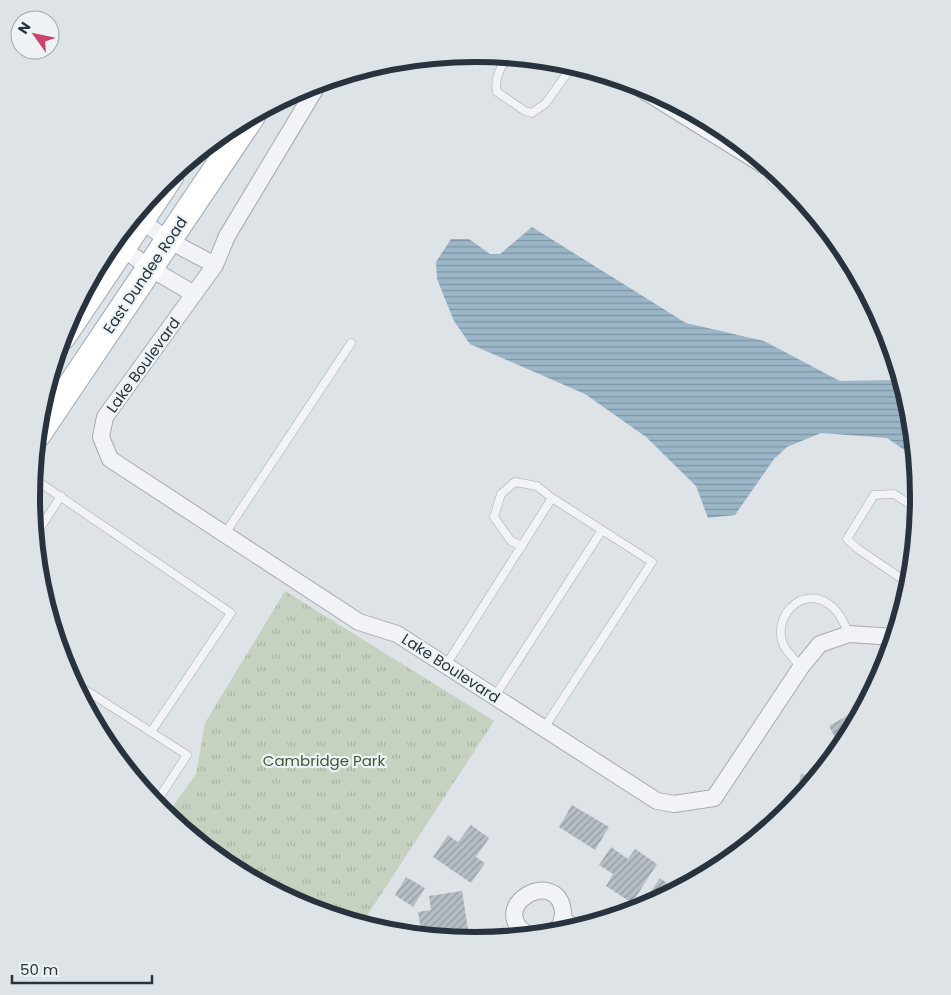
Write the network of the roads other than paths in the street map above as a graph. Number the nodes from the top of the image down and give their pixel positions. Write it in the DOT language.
graph roads {
  1 [pos="504,63"];
  2 [pos="568,72"];
  3 [pos="313,94"];
  4 [pos="685,116"];
  5 [pos="243,129"];
  6 [pos="722,139"];
  7 [pos="770,177"];
  8 [pos="780,187"];
  9 [pos="140,220"];
  10 [pos="168,240"];
  11 [pos="120,246"];
  12 [pos="215,265"];
  13 [pos="150,268"];
  14 [pos="194,294"];
  15 [pos="351,342"];
  16 [pos="47,421"];
  17 [pos="41,483"];
  18 [pos="61,496"];
  19 [pos="552,498"];
  20 [pos="911,505"];
  21 [pos="41,527"];
  22 [pos="602,530"];
  23 [pos="224,535"];
  24 [pos="522,546"];
  25 [pos="903,580"];
  26 [pos="849,634"];
  27 [pos="888,637"];
  28 [pos="446,665"];
  29 [pos="801,667"];
  30 [pos="85,690"];
  31 [pos="495,696"];
  32 [pos="544,728"];
  33 [pos="151,732"];
  34 [pos="160,797"];
  35 [pos="562,919"];
  36 [pos="568,923"];
  37 [pos="560,925"];
  38 [pos="522,930"];
  1 -- 2 [label="lane"];
  3 -- 12 [label="street, Lake Boulevard"];
  4 -- 6 [label="street"];
  5 -- 10 [label="main road, East Dundee Road"];
  7 -- 8 [label="lane"];
  9 -- 10 [label="street"];
  10 -- 12 [label="street"];
  10 -- 13 [label="main road, East Dundee Road"];
  11 -- 13 [label="street"];
  12 -- 14 [label="street, Lake Boulevard"];
  13 -- 14 [label="street"];
  13 -- 16 [label="main road, East Dundee Road"];
  14 -- 23 [label="street, Lake Boulevard"];
  15 -- 23 [label="lane"];
  17 -- 18 [label="lane"];
  18 -- 21 [label="lane"];
  18 -- 33 [label="lane"];
  19 -- 22 [label="lane"];
  19 -- 24 [label="lane"];
  19 -- 24 [label="lane"];
  20 -- 25 [label="lane"];
  22 -- 31 [label="lane"];
  22 -- 32 [label="lane"];
  23 -- 28 [label="street, Lake Boulevard"];
  24 -- 28 [label="lane"];
  26 -- 27 [label="street, Lake Boulevard"];
  26 -- 29 [label="street, Lake Boulevard"];
  26 -- 29 [label="lane"];
  28 -- 31 [label="street, Lake Boulevard"];
  29 -- 32 [label="street, Lake Boulevard"];
  30 -- 33 [label="lane"];
  31 -- 32 [label="street, Lake Boulevard"];
  33 -- 34 [label="lane"];
  35 -- 36 [label="street"];
  35 -- 37 [label="street"];
  35 -- 38 [label="street"];
}
